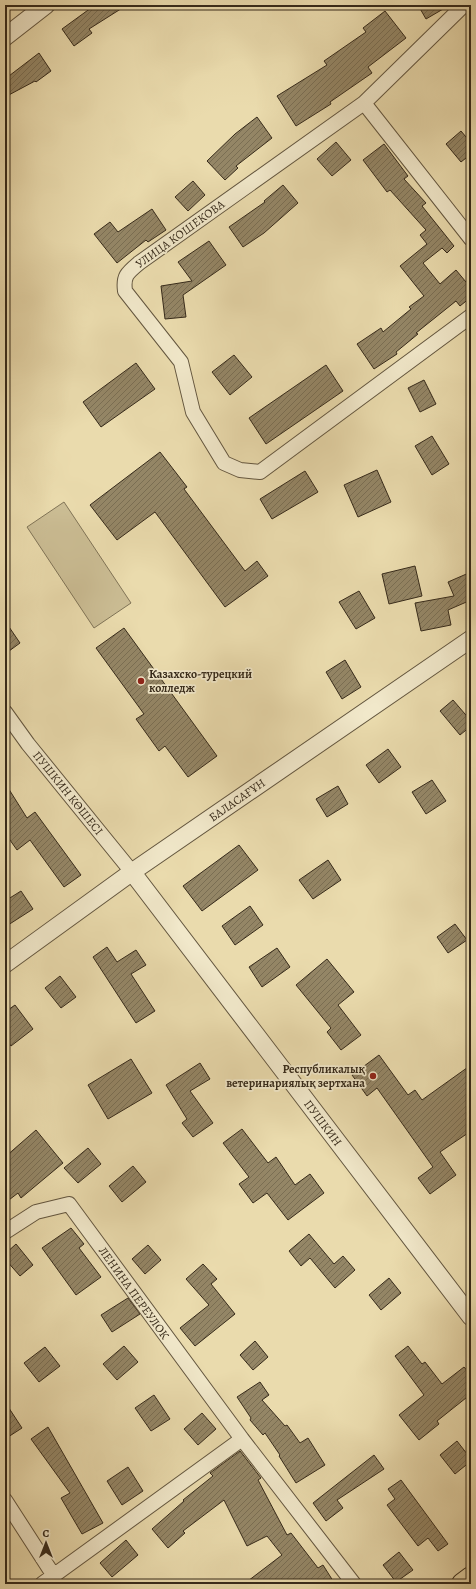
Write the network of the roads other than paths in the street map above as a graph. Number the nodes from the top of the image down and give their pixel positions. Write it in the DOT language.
graph roads {
  1 [pos="46,5"];
  2 [pos="462,7"];
  3 [pos="5,37"];
  4 [pos="364,103"];
  5 [pos="471,239"];
  6 [pos="471,316"];
  7 [pos="471,639"];
  8 [pos="5,712"];
  9 [pos="132,872"];
  10 [pos="5,964"];
  11 [pos="5,1232"];
  12 [pos="471,1317"];
  13 [pos="242,1439"];
  14 [pos="5,1500"];
  15 [pos="54,1576"];
  16 [pos="471,1578"];
  17 [pos="42,1584"];
  18 [pos="354,1584"];
  19 [pos="463,1584"];
  1 -- 3 [label="street"];
  2 -- 4 [label="street, УЛИЦА КОШЕКОВА"];
  4 -- 5 [label="street"];
  4 -- 6 [label="street, УЛИЦА КОШЕКОВА"];
  7 -- 9 [label="street, БАЛАСАҒҰН"];
  8 -- 9 [label="street, ПУШКИН КӨШЕСІ"];
  9 -- 10 [label="street, БАЛАСАҒҰН"];
  9 -- 12 [label="street, ПУШКИН"];
  11 -- 13 [label="street, ЛЕНИНА ПЕРЕУЛОК"];
  13 -- 15 [label="street"];
  13 -- 18 [label="street, ЛЕНИНА ПЕРЕУЛОК"];
  14 -- 15 [label="street"];
  15 -- 17 [label="street"];
  16 -- 19 [label="main road"];
}
